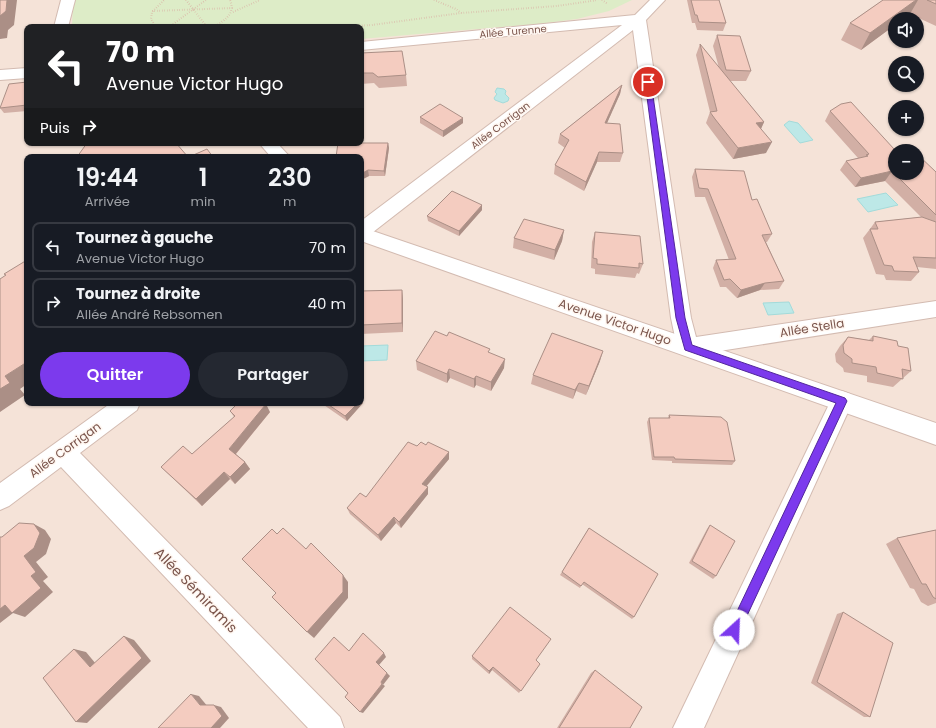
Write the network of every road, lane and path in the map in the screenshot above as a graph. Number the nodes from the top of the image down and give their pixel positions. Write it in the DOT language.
graph roads {
  1 [pos="68,0"];
  2 [pos="164,0"];
  3 [pos="186,0"];
  4 [pos="206,0"];
  5 [pos="230,0"];
  6 [pos="260,0"];
  7 [pos="434,0"];
  8 [pos="447,0"];
  9 [pos="598,0"];
  10 [pos="658,0"];
  11 [pos="444,4"];
  12 [pos="233,8"];
  13 [pos="193,10"];
  14 [pos="152,11"];
  15 [pos="232,12"];
  16 [pos="461,13"];
  17 [pos="639,19"];
  18 [pos="62,24"];
  19 [pos="154,24"];
  20 [pos="173,24"];
  21 [pos="205,24"];
  22 [pos="219,24"];
  23 [pos="364,25"];
  24 [pos="364,46"];
  25 [pos="23,71"];
  26 [pos="0,75"];
  27 [pos="270,146"];
  28 [pos="278,154"];
  29 [pos="364,229"];
  30 [pos="364,235"];
  31 [pos="936,309"];
  32 [pos="688,347"];
  33 [pos="842,401"];
  34 [pos="125,406"];
  35 [pos="936,434"];
  36 [pos="62,452"];
  37 [pos="0,498"];
  38 [pos="329,728"];
  39 [pos="688,728"];
  1 -- 18 [label="street"];
  2 -- 14 [label="path"];
  3 -- 13 [label="path"];
  4 -- 13 [label="path"];
  5 -- 12 [label="path"];
  6 -- 15 [label="path"];
  7 -- 11 [label="path"];
  8 -- 11 [label="path"];
  9 -- 16 [label="path"];
  10 -- 17 [label="street"];
  11 -- 16 [label="path"];
  12 -- 13 [label="path"];
  12 -- 15 [label="path"];
  13 -- 14 [label="path"];
  13 -- 20 [label="path"];
  13 -- 21 [label="path"];
  14 -- 19 [label="path"];
  15 -- 22 [label="path"];
  16 -- 23 [label="path"];
  17 -- 24 [label="street, Allée Turenne"];
  17 -- 29 [label="street, Allée Corrigan"];
  17 -- 32 [label="street"];
  25 -- 26 [label="street"];
  27 -- 28 [label="street"];
  30 -- 32 [label="street, Avenue Victor Hugo"];
  31 -- 32 [label="street, Allée Stella"];
  32 -- 33 [label="street, Avenue Victor Hugo"];
  33 -- 35 [label="street, Avenue Victor Hugo"];
  33 -- 39 [label="street"];
  34 -- 36 [label="street, Allée Corrigan"];
  36 -- 37 [label="street, Allée Corrigan"];
  36 -- 38 [label="street, Allée Sémiramis"];
}
